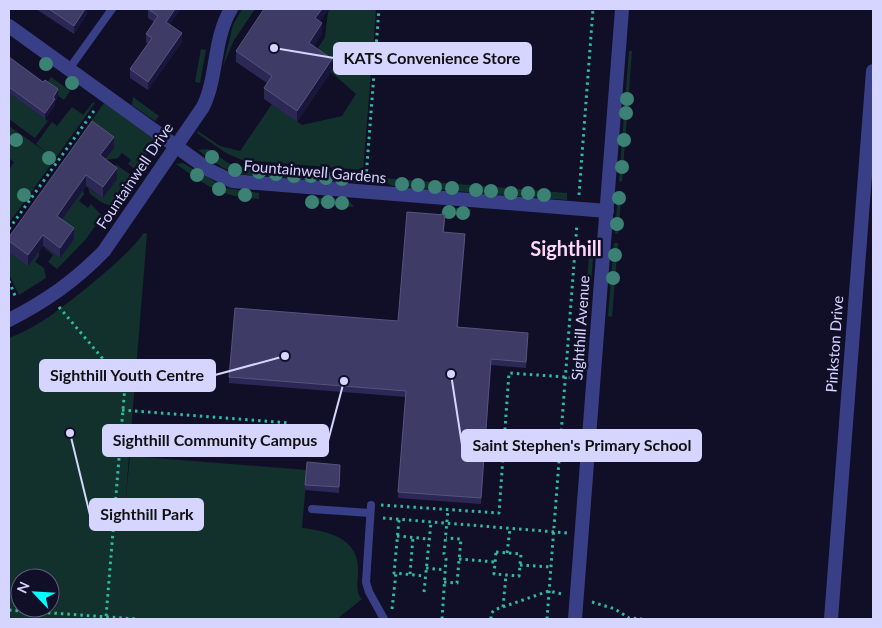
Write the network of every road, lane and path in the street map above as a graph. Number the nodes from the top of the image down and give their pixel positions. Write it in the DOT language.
graph roads {
  1 [pos="112,9"];
  2 [pos="230,9"];
  3 [pos="379,9"];
  4 [pos="593,9"];
  5 [pos="622,9"];
  6 [pos="9,26"];
  7 [pos="69,69"];
  8 [pos="873,71"];
  9 [pos="92,113"];
  10 [pos="176,146"];
  11 [pos="365,192"];
  12 [pos="578,209"];
  13 [pos="606,211"];
  14 [pos="9,229"];
  15 [pos="50,297"];
  16 [pos="9,320"];
  17 [pos="565,377"];
  18 [pos="594,379"];
  19 [pos="122,410"];
  20 [pos="290,423"];
  21 [pos="312,509"];
  22 [pos="448,510"];
  23 [pos="370,512"];
  24 [pos="399,520"];
  25 [pos="430,522"];
  26 [pos="447,524"];
  27 [pos="510,529"];
  28 [pos="553,532"];
  29 [pos="581,534"];
  30 [pos="397,536"];
  31 [pos="413,538"];
  32 [pos="446,538"];
  33 [pos="429,539"];
  34 [pos="508,553"];
  35 [pos="459,559"];
  36 [pos="495,562"];
  37 [pos="520,564"];
  38 [pos="551,567"];
  39 [pos="426,568"];
  40 [pos="445,570"];
  41 [pos="396,573"];
  42 [pos="410,574"];
  43 [pos="506,575"];
  44 [pos="426,576"];
  45 [pos="444,582"];
  46 [pos="549,591"];
  47 [pos="424,592"];
  48 [pos="577,597"];
  49 [pos="503,607"];
  50 [pos="9,610"];
  51 [pos="106,617"];
  52 [pos="383,617"];
  53 [pos="137,619"];
  54 [pos="442,619"];
  55 [pos="491,619"];
  56 [pos="547,619"];
  57 [pos="575,619"];
  58 [pos="642,619"];
  59 [pos="831,619"];
  1 -- 7 [label="lane"];
  2 -- 10 [label="street, Fountainwell Drive"];
  3 -- 11 [label="path"];
  4 -- 12 [label="path"];
  5 -- 13 [label="street, Sighthill Avenue"];
  6 -- 7 [label="street, Fountainwell Gardens"];
  7 -- 10 [label="street, Fountainwell Gardens"];
  8 -- 59 [label="street, Pinkston Drive"];
  9 -- 14 [label="path"];
  10 -- 11 [label="street, Fountainwell Gardens"];
  10 -- 15 [label="street, Fountainwell Drive"];
  11 -- 12 [label="street, Fountainwell Gardens"];
  12 -- 13 [label="street, Fountainwell Gardens"];
  12 -- 17 [label="path"];
  13 -- 18 [label="street, Sighthill Avenue"];
  15 -- 16 [label="street, Fountainwell Drive"];
  15 -- 19 [label="path"];
  17 -- 18 [label="path"];
  17 -- 22 [label="path"];
  17 -- 28 [label="path"];
  18 -- 29 [label="street, Sighthill Avenue"];
  19 -- 20 [label="path"];
  19 -- 51 [label="path"];
  21 -- 23 [label="lane"];
  22 -- 23 [label="path"];
  22 -- 26 [label="path"];
  23 -- 24 [label="path"];
  23 -- 52 [label="lane"];
  24 -- 25 [label="path"];
  24 -- 30 [label="path"];
  25 -- 26 [label="path"];
  25 -- 33 [label="path"];
  26 -- 27 [label="path"];
  26 -- 32 [label="path"];
  27 -- 28 [label="path"];
  27 -- 34 [label="path"];
  28 -- 29 [label="path"];
  28 -- 38 [label="path"];
  29 -- 48 [label="street, Sighthill Avenue"];
  30 -- 31 [label="path"];
  30 -- 41 [label="path"];
  31 -- 33 [label="path"];
  31 -- 42 [label="path"];
  32 -- 35 [label="path"];
  32 -- 40 [label="path"];
  33 -- 39 [label="path"];
  34 -- 36 [label="path"];
  34 -- 37 [label="path"];
  35 -- 36 [label="path"];
  35 -- 45 [label="path"];
  36 -- 43 [label="path"];
  37 -- 38 [label="path"];
  37 -- 43 [label="path"];
  38 -- 46 [label="path"];
  39 -- 40 [label="path"];
  39 -- 44 [label="path"];
  40 -- 45 [label="path"];
  41 -- 42 [label="path"];
  41 -- 52 [label="path"];
  42 -- 44 [label="path"];
  43 -- 49 [label="path"];
  44 -- 47 [label="path"];
  45 -- 54 [label="path"];
  46 -- 48 [label="path"];
  46 -- 49 [label="path"];
  46 -- 56 [label="path"];
  48 -- 57 [label="street, Sighthill Avenue"];
  48 -- 58 [label="path"];
  49 -- 55 [label="path"];
  50 -- 51 [label="path"];
  51 -- 53 [label="path"];
}
